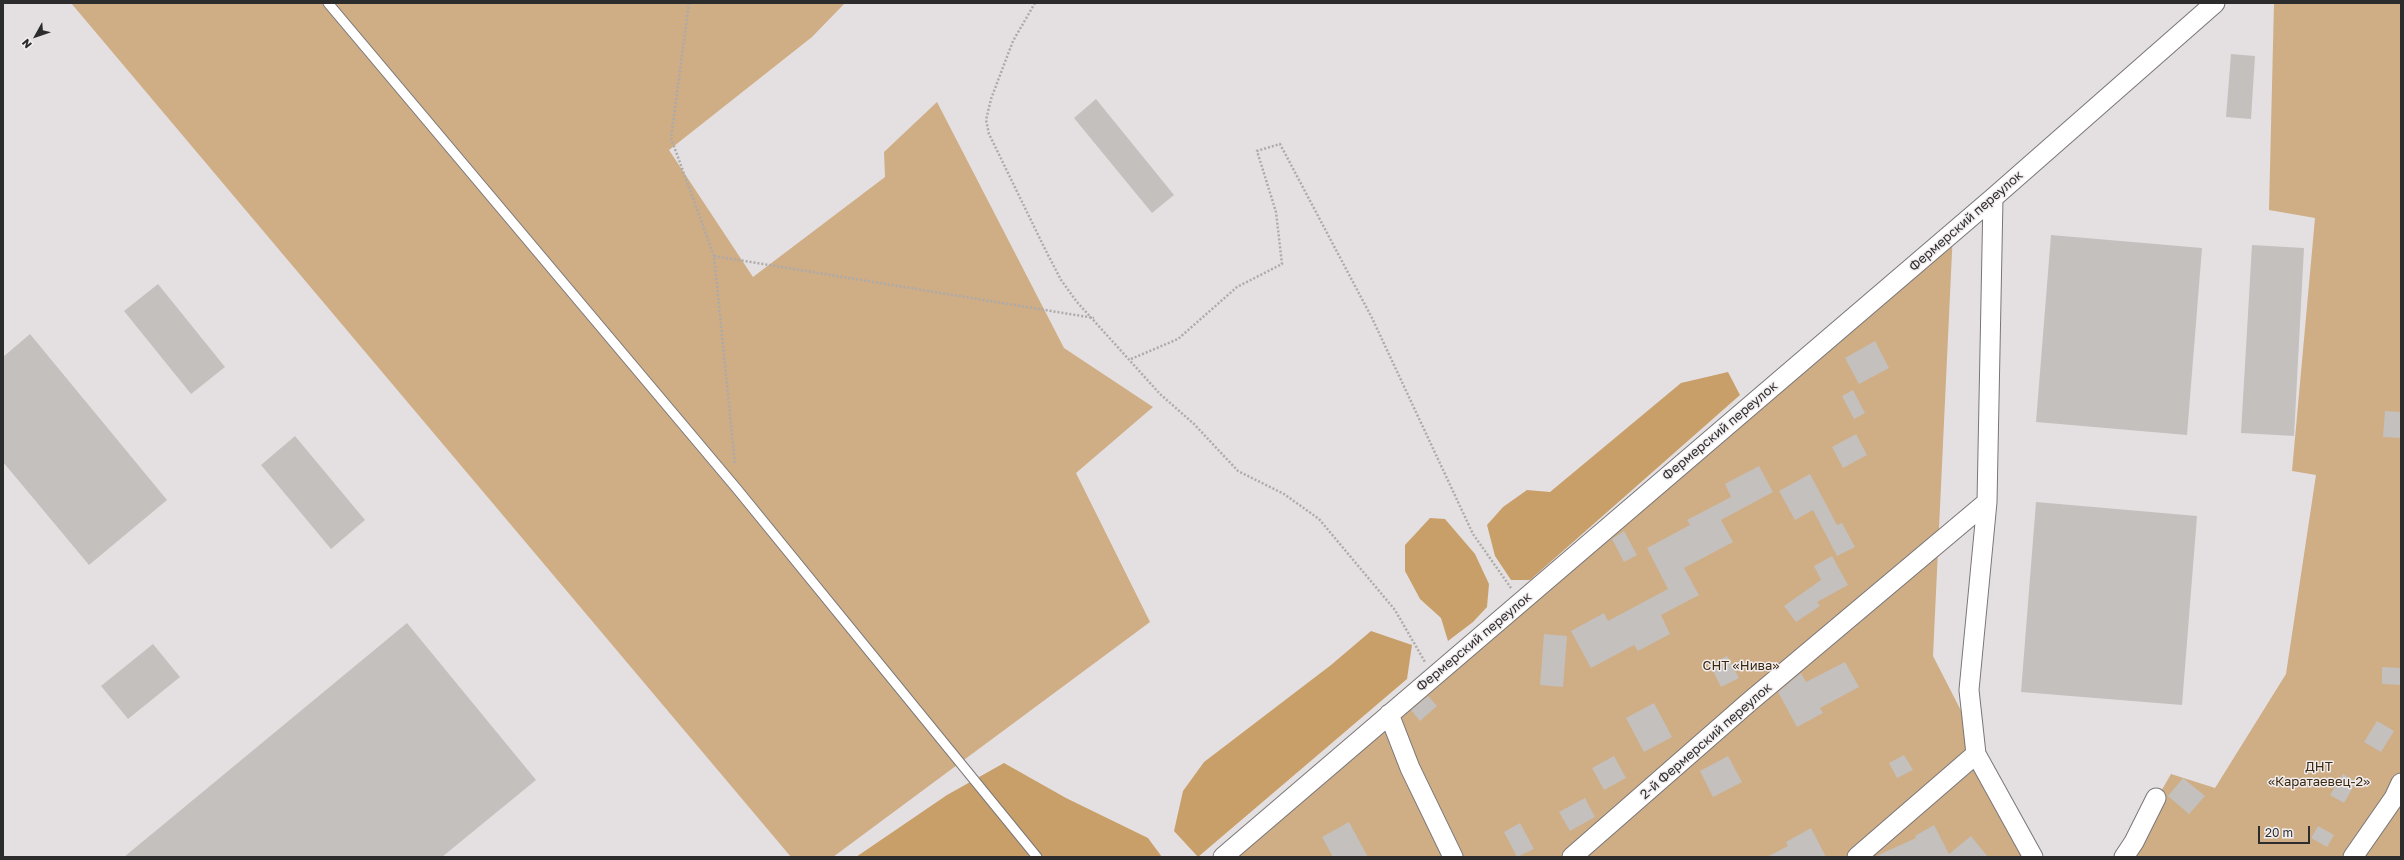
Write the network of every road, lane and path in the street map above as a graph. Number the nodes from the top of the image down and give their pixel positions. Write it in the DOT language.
graph roads {
  1 [pos="328,3"];
  2 [pos="689,3"];
  3 [pos="1035,3"];
  4 [pos="2215,3"];
  5 [pos="1993,198"];
  6 [pos="714,256"];
  7 [pos="1089,317"];
  8 [pos="1094,318"];
  9 [pos="1131,359"];
  10 [pos="737,489"];
  11 [pos="1987,502"];
  12 [pos="1521,602"];
  13 [pos="1433,676"];
  14 [pos="1389,714"];
  15 [pos="1976,754"];
  16 [pos="2401,783"];
  17 [pos="2156,798"];
  18 [pos="1037,857"];
  19 [pos="1223,857"];
  20 [pos="1453,857"];
  21 [pos="1572,857"];
  22 [pos="1857,857"];
  23 [pos="2033,857"];
  24 [pos="2124,857"];
  25 [pos="2353,857"];
  1 -- 10 [label="lane"];
  2 -- 6 [label="path"];
  3 -- 7 [label="path"];
  4 -- 5 [label="street, Фермерский переулок"];
  5 -- 11 [label="street"];
  5 -- 12 [label="street, Фермерский переулок"];
  6 -- 7 [label="path"];
  6 -- 10 [label="path"];
  7 -- 8 [label="path"];
  7 -- 9 [label="path"];
  9 -- 12 [label="path"];
  9 -- 13 [label="path"];
  10 -- 18 [label="lane"];
  11 -- 15 [label="street"];
  11 -- 21 [label="street, 2-й Фермерский переулок"];
  12 -- 13 [label="street, Фермерский переулок"];
  13 -- 14 [label="street, Фермерский переулок"];
  14 -- 19 [label="street, Фермерский переулок"];
  14 -- 20 [label="street"];
  15 -- 22 [label="street"];
  15 -- 23 [label="street"];
  16 -- 25 [label="street"];
  17 -- 24 [label="street"];
}
